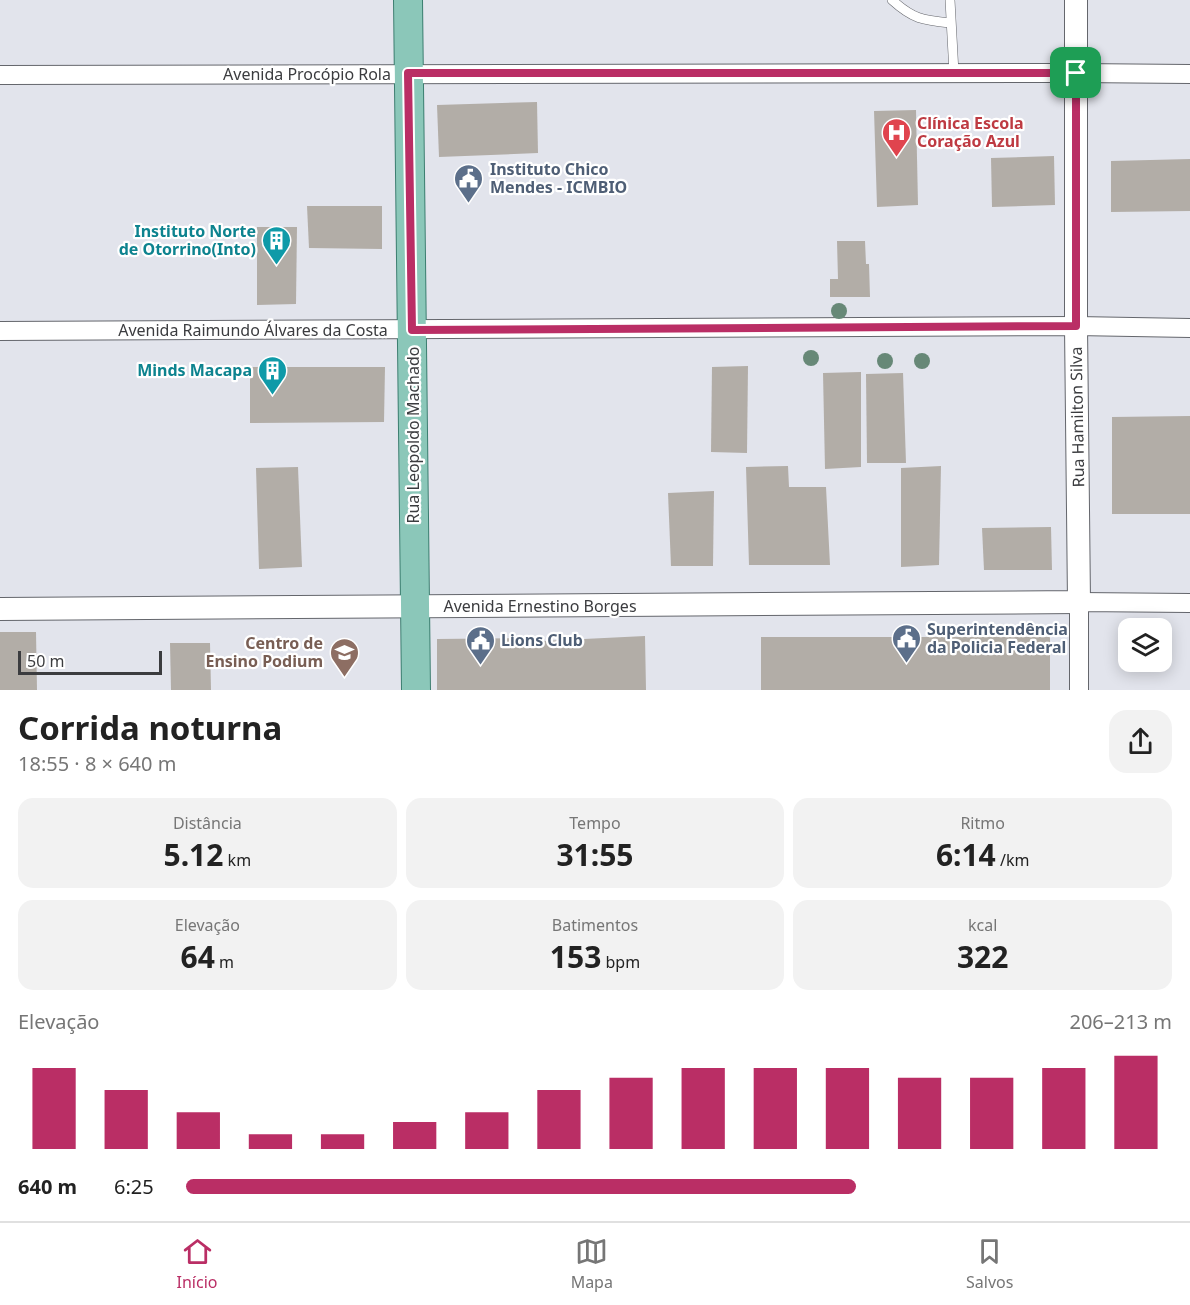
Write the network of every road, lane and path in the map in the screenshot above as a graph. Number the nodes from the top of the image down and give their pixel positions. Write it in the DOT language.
graph roads {
  1 [pos="408,0"];
  2 [pos="892,0"];
  3 [pos="950,0"];
  4 [pos="1076,0"];
  5 [pos="950,23"];
  6 [pos="408,73"];
  7 [pos="954,73"];
  8 [pos="1076,73"];
  9 [pos="1190,74"];
  10 [pos="0,75"];
  11 [pos="1076,326"];
  12 [pos="1190,328"];
  13 [pos="412,330"];
  14 [pos="0,331"];
  15 [pos="1079,602"];
  16 [pos="1190,603"];
  17 [pos="415,607"];
  18 [pos="0,609"];
  19 [pos="416,690"];
  20 [pos="1079,690"];
  1 -- 6 [label="main road, Rua Leopoldo Machado"];
  2 -- 5 [label="lane"];
  3 -- 5 [label="lane"];
  4 -- 8 [label="street, Rua Hamilton Silva"];
  5 -- 7 [label="lane"];
  6 -- 7 [label="street, Avenida Procópio Rola"];
  6 -- 10 [label="street, Avenida Procópio Rola"];
  6 -- 13 [label="main road, Rua Leopoldo Machado"];
  7 -- 8 [label="street, Avenida Procópio Rola"];
  8 -- 9 [label="street, Avenida Procópio Rola"];
  8 -- 11 [label="street, Rua Hamilton Silva"];
  11 -- 12 [label="street, Avenida Raimundo Álvares da Costa"];
  11 -- 13 [label="street, Avenida Raimundo Álvares da Costa"];
  11 -- 15 [label="street, Rua Hamilton Silva"];
  13 -- 14 [label="street, Avenida Raimundo Álvares da Costa"];
  13 -- 17 [label="main road, Rua Leopoldo Machado"];
  15 -- 16 [label="street"];
  15 -- 17 [label="street, Avenida Ernestino Borges"];
  15 -- 20 [label="street, Rua Hamilton Silva"];
  17 -- 18 [label="street, Avenida Ernestino Borges"];
  17 -- 19 [label="main road, Rua Leopoldo Machado"];
}
